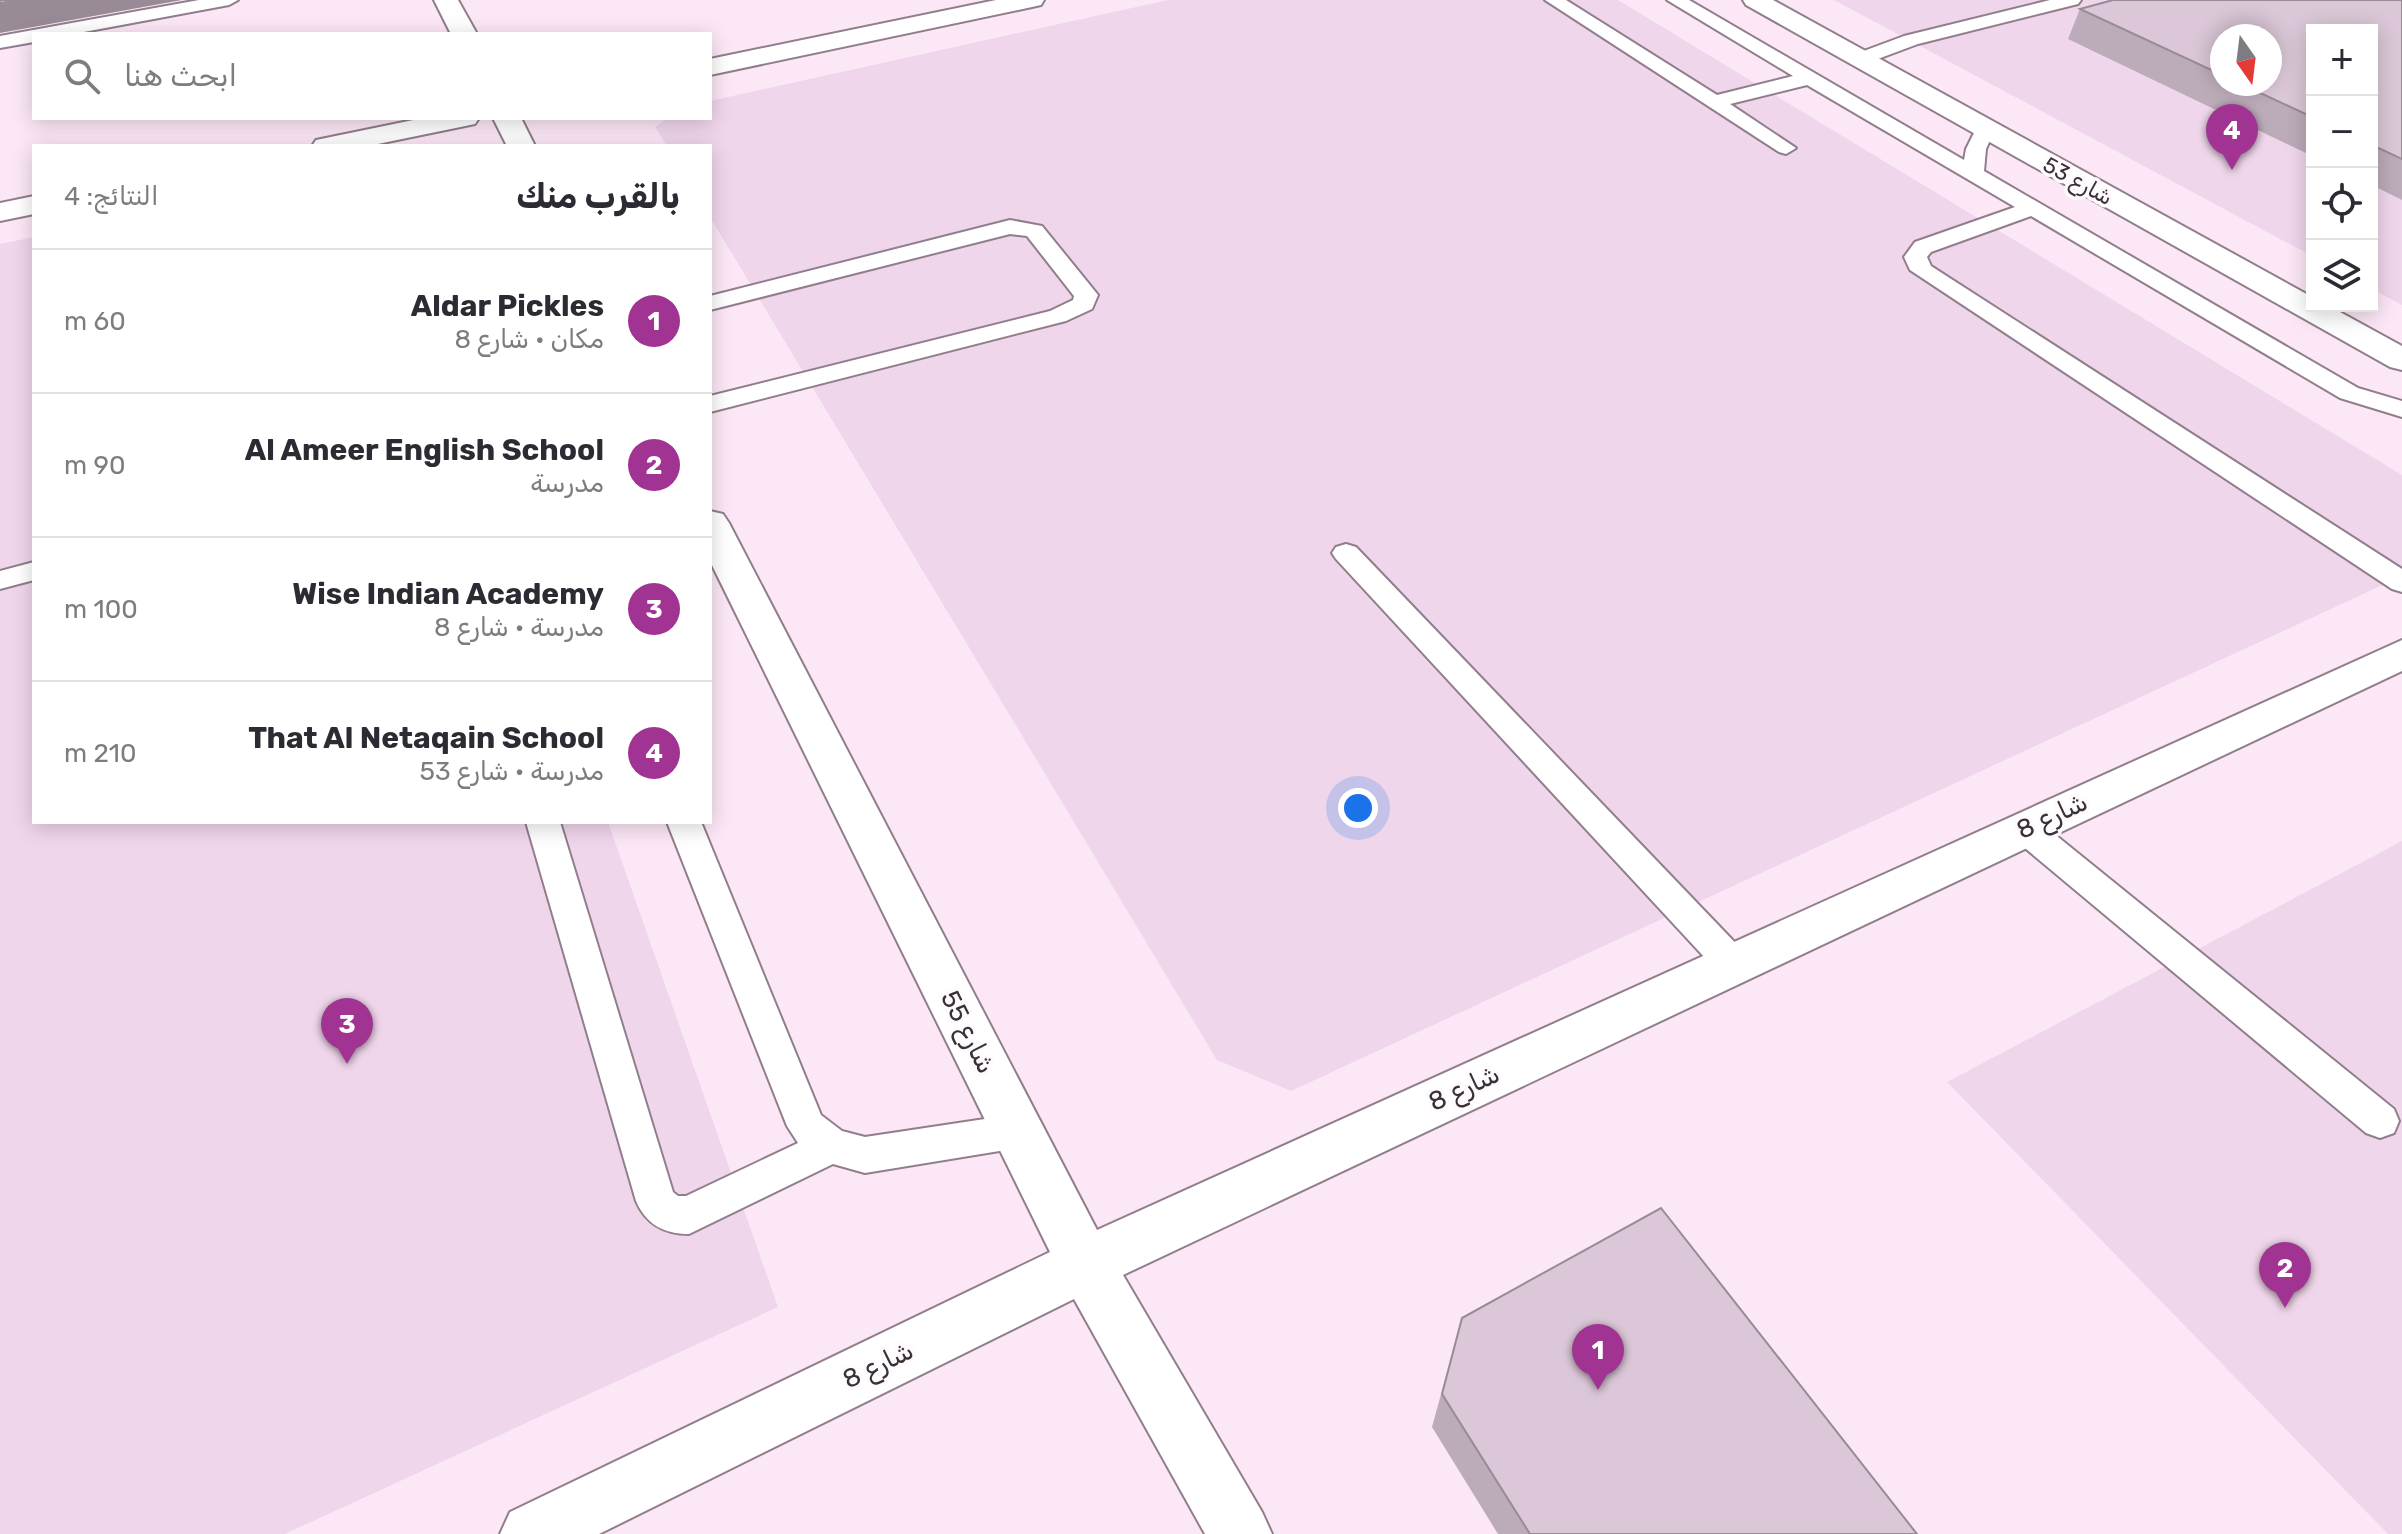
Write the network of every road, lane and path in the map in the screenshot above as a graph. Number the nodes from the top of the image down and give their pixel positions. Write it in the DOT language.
graph roads {
  1 [pos="229,0"];
  2 [pos="446,0"];
  3 [pos="1032,0"];
  4 [pos="1554,0"];
  5 [pos="1676,0"];
  6 [pos="1755,0"];
  7 [pos="2072,0"];
  8 [pos="54,32"];
  9 [pos="463,32"];
  10 [pos="32,36"];
  11 [pos="0,42"];
  12 [pos="1860,59"];
  13 [pos="712,67"];
  14 [pos="1810,78"];
  15 [pos="1714,102"];
  16 [pos="455,120"];
  17 [pos="508,120"];
  18 [pos="1985,129"];
  19 [pos="336,144"];
  20 [pos="520,144"];
  21 [pos="1786,148"];
  22 [pos="1973,172"];
  23 [pos="32,205"];
  24 [pos="2034,208"];
  25 [pos="0,212"];
  26 [pos="712,302"];
  27 [pos="2402,360"];
  28 [pos="712,403"];
  29 [pos="2402,409"];
  30 [pos="712,527"];
  31 [pos="1346,553"];
  32 [pos="32,572"];
  33 [pos="0,580"];
  34 [pos="2402,582"];
  35 [pos="2402,654"];
  36 [pos="544,824"];
  37 [pos="685,824"];
  38 [pos="2025,829"];
  39 [pos="1732,963"];
  40 [pos="2380,1121"];
  41 [pos="1018,1131"];
  42 [pos="831,1146"];
  43 [pos="1085,1264"];
  44 [pos="532,1534"];
  45 [pos="1240,1534"];
  1 -- 8 [label="lane"];
  2 -- 9 [label="street"];
  3 -- 13 [label="street"];
  4 -- 15 [label="lane"];
  5 -- 14 [label="lane"];
  6 -- 12 [label="street, شارع 53"];
  7 -- 12 [label="lane"];
  10 -- 11 [label="lane"];
  12 -- 18 [label="street, شارع 53"];
  14 -- 15 [label="lane"];
  14 -- 22 [label="lane"];
  15 -- 21 [label="lane"];
  16 -- 19 [label="street"];
  17 -- 20 [label="street"];
  18 -- 22 [label="lane"];
  18 -- 27 [label="street, شارع 53"];
  22 -- 24 [label="lane"];
  23 -- 25 [label="street"];
  24 -- 29 [label="lane"];
  24 -- 34 [label="lane"];
  26 -- 28 [label="lane"];
  30 -- 41 [label="street, شارع 55"];
  31 -- 39 [label="lane"];
  32 -- 33 [label="lane"];
  35 -- 38 [label="street, شارع 8"];
  36 -- 42 [label="lane"];
  37 -- 42 [label="lane"];
  38 -- 39 [label="street, شارع 8"];
  38 -- 40 [label="lane"];
  39 -- 43 [label="street, شارع 8"];
  41 -- 42 [label="lane"];
  41 -- 43 [label="street, شارع 55"];
  43 -- 44 [label="street, شارع 8"];
  43 -- 45 [label="street, شارع 55"];
}
